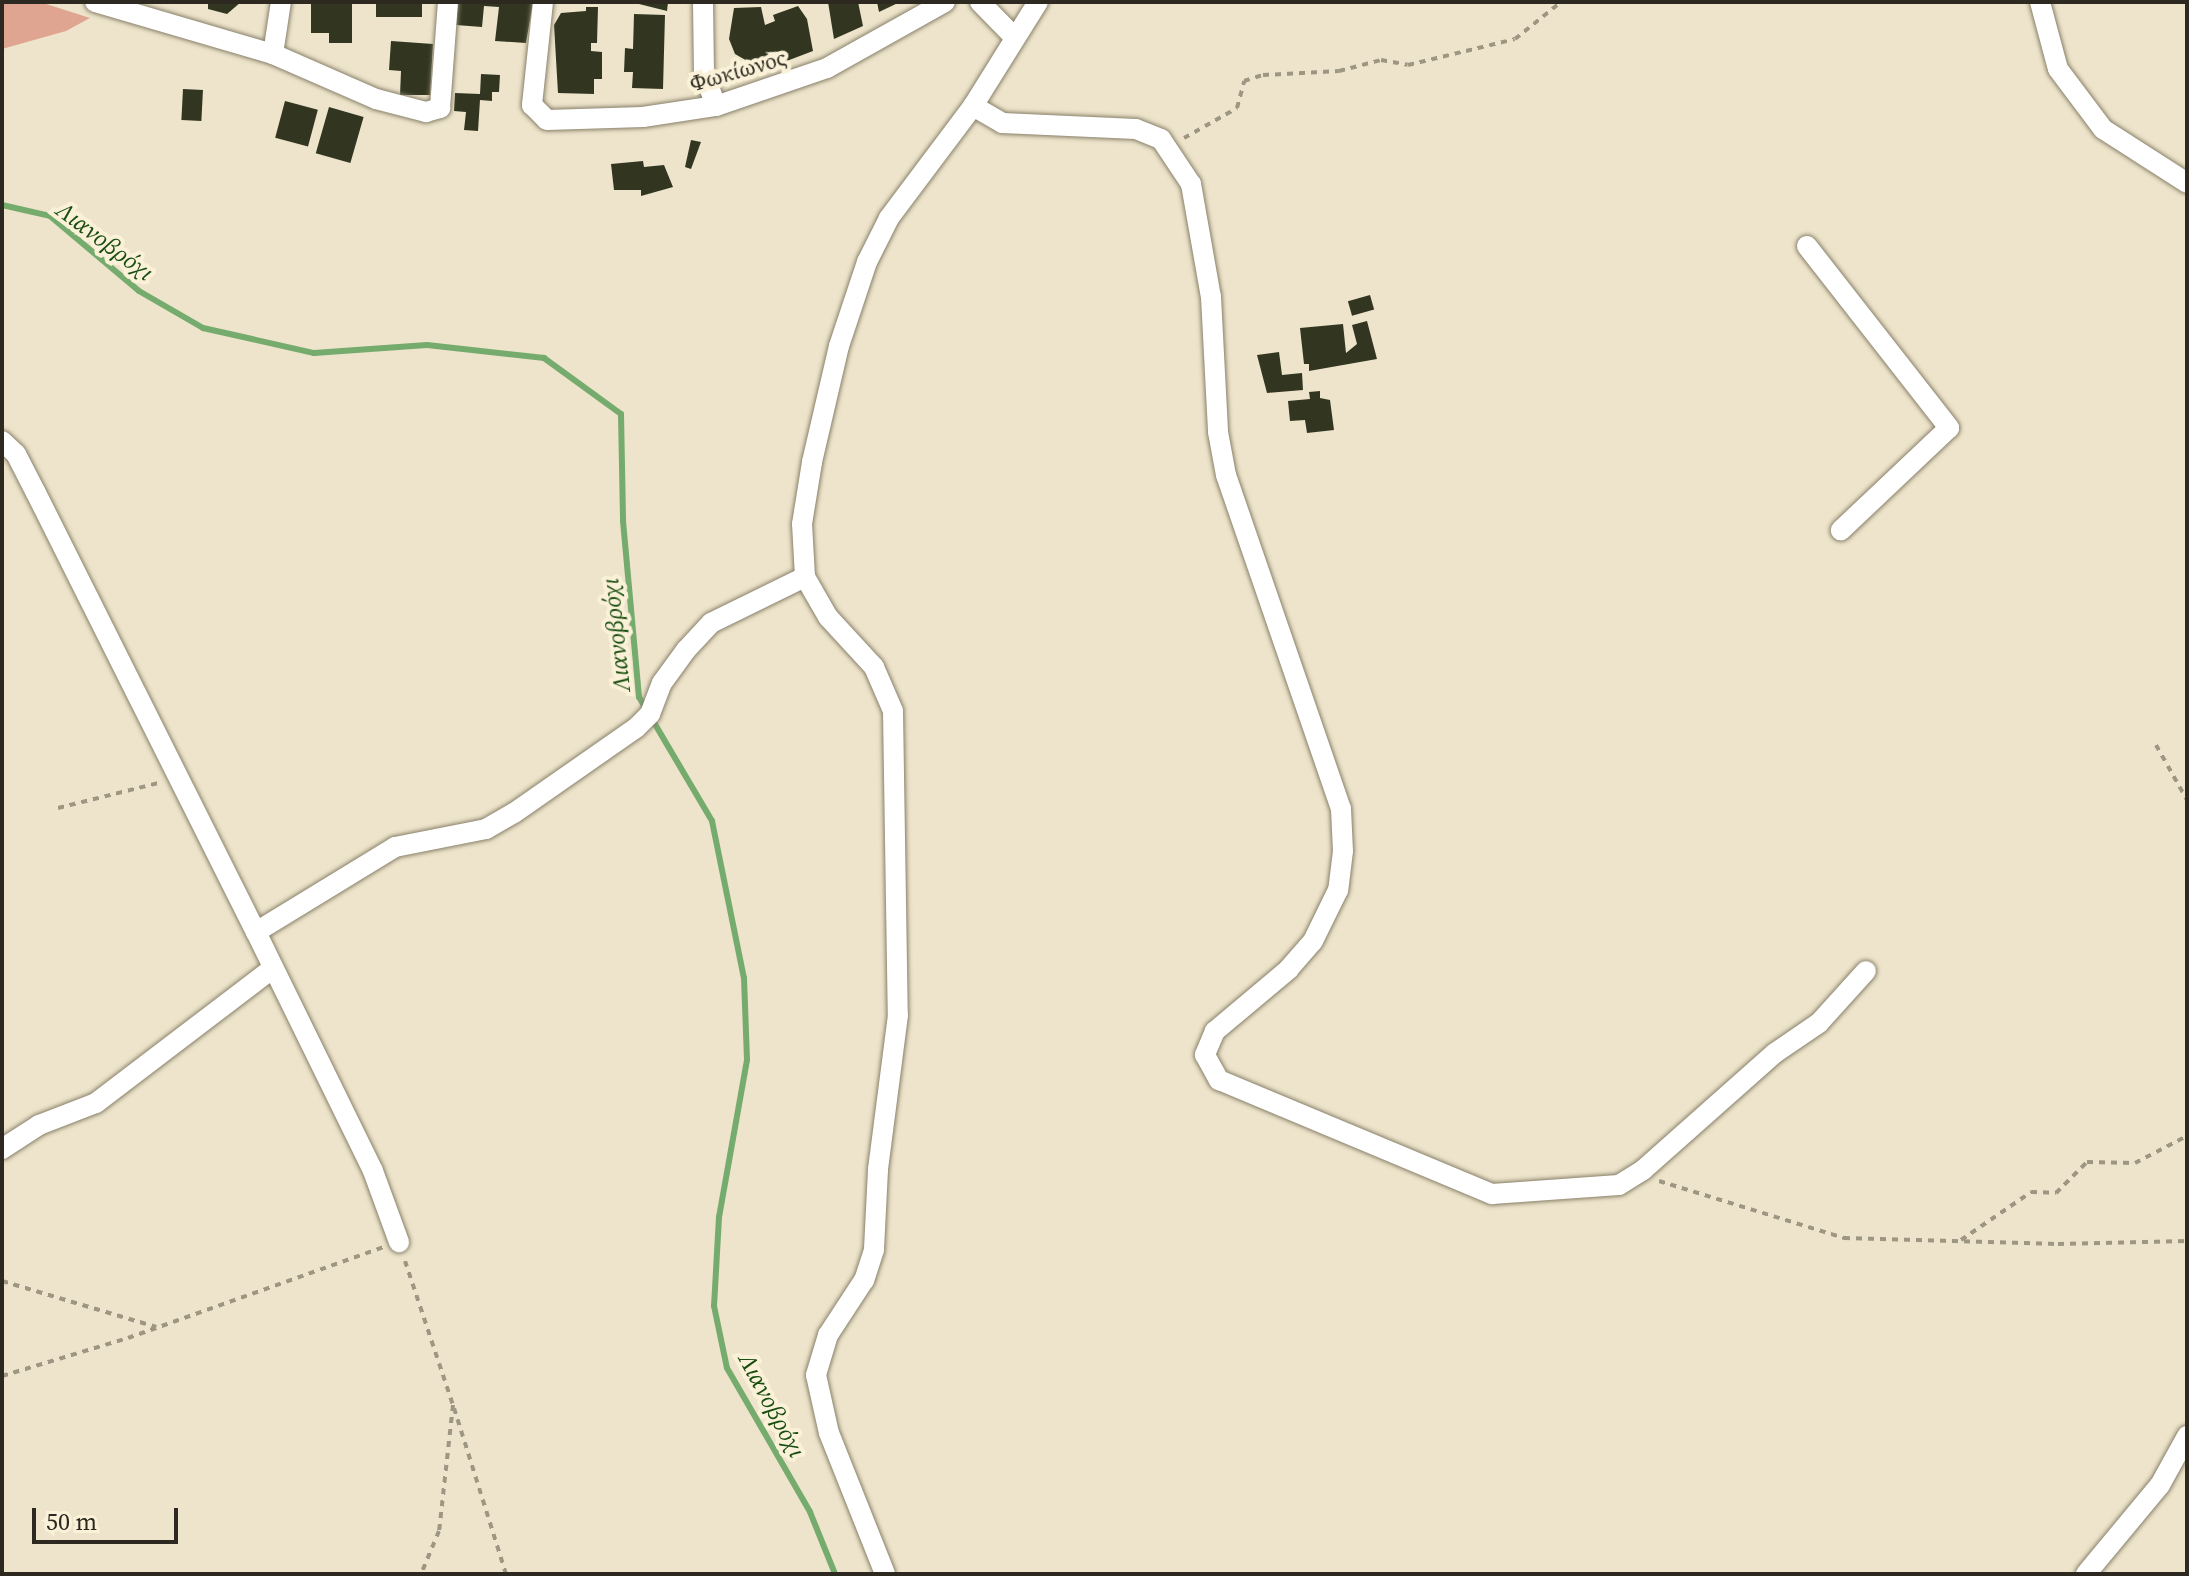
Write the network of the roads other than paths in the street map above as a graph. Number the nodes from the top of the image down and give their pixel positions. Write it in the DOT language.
graph roads {
  1 [pos="281,2"];
  2 [pos="448,2"];
  3 [pos="543,2"];
  4 [pos="703,2"];
  5 [pos="945,2"];
  6 [pos="980,2"];
  7 [pos="1038,2"];
  8 [pos="2040,2"];
  9 [pos="104,3"];
  10 [pos="1015,38"];
  11 [pos="273,54"];
  12 [pos="716,106"];
  13 [pos="973,106"];
  14 [pos="2187,183"];
  15 [pos="1807,246"];
  16 [pos="2,441"];
  17 [pos="1841,530"];
  18 [pos="805,577"];
  19 [pos="256,932"];
  20 [pos="272,969"];
  21 [pos="1866,971"];
  22 [pos="2,1149"];
  23 [pos="399,1242"];
  24 [pos="2187,1436"];
  25 [pos="885,1574"];
  26 [pos="2086,1574"];
  1 -- 11 [label="street"];
  2 -- 11 [label="street"];
  3 -- 12 [label="street, Φωκίωνος"];
  4 -- 12 [label="street"];
  5 -- 12 [label="street, Φωκίωνος"];
  6 -- 10 [label="street"];
  7 -- 10 [label="street"];
  8 -- 14 [label="street"];
  9 -- 11 [label="street"];
  10 -- 13 [label="street"];
  13 -- 18 [label="street"];
  13 -- 21 [label="street"];
  15 -- 17 [label="street"];
  16 -- 19 [label="street"];
  18 -- 19 [label="street"];
  18 -- 25 [label="street"];
  19 -- 20 [label="street"];
  20 -- 22 [label="street"];
  20 -- 23 [label="street"];
  24 -- 26 [label="street"];
}
